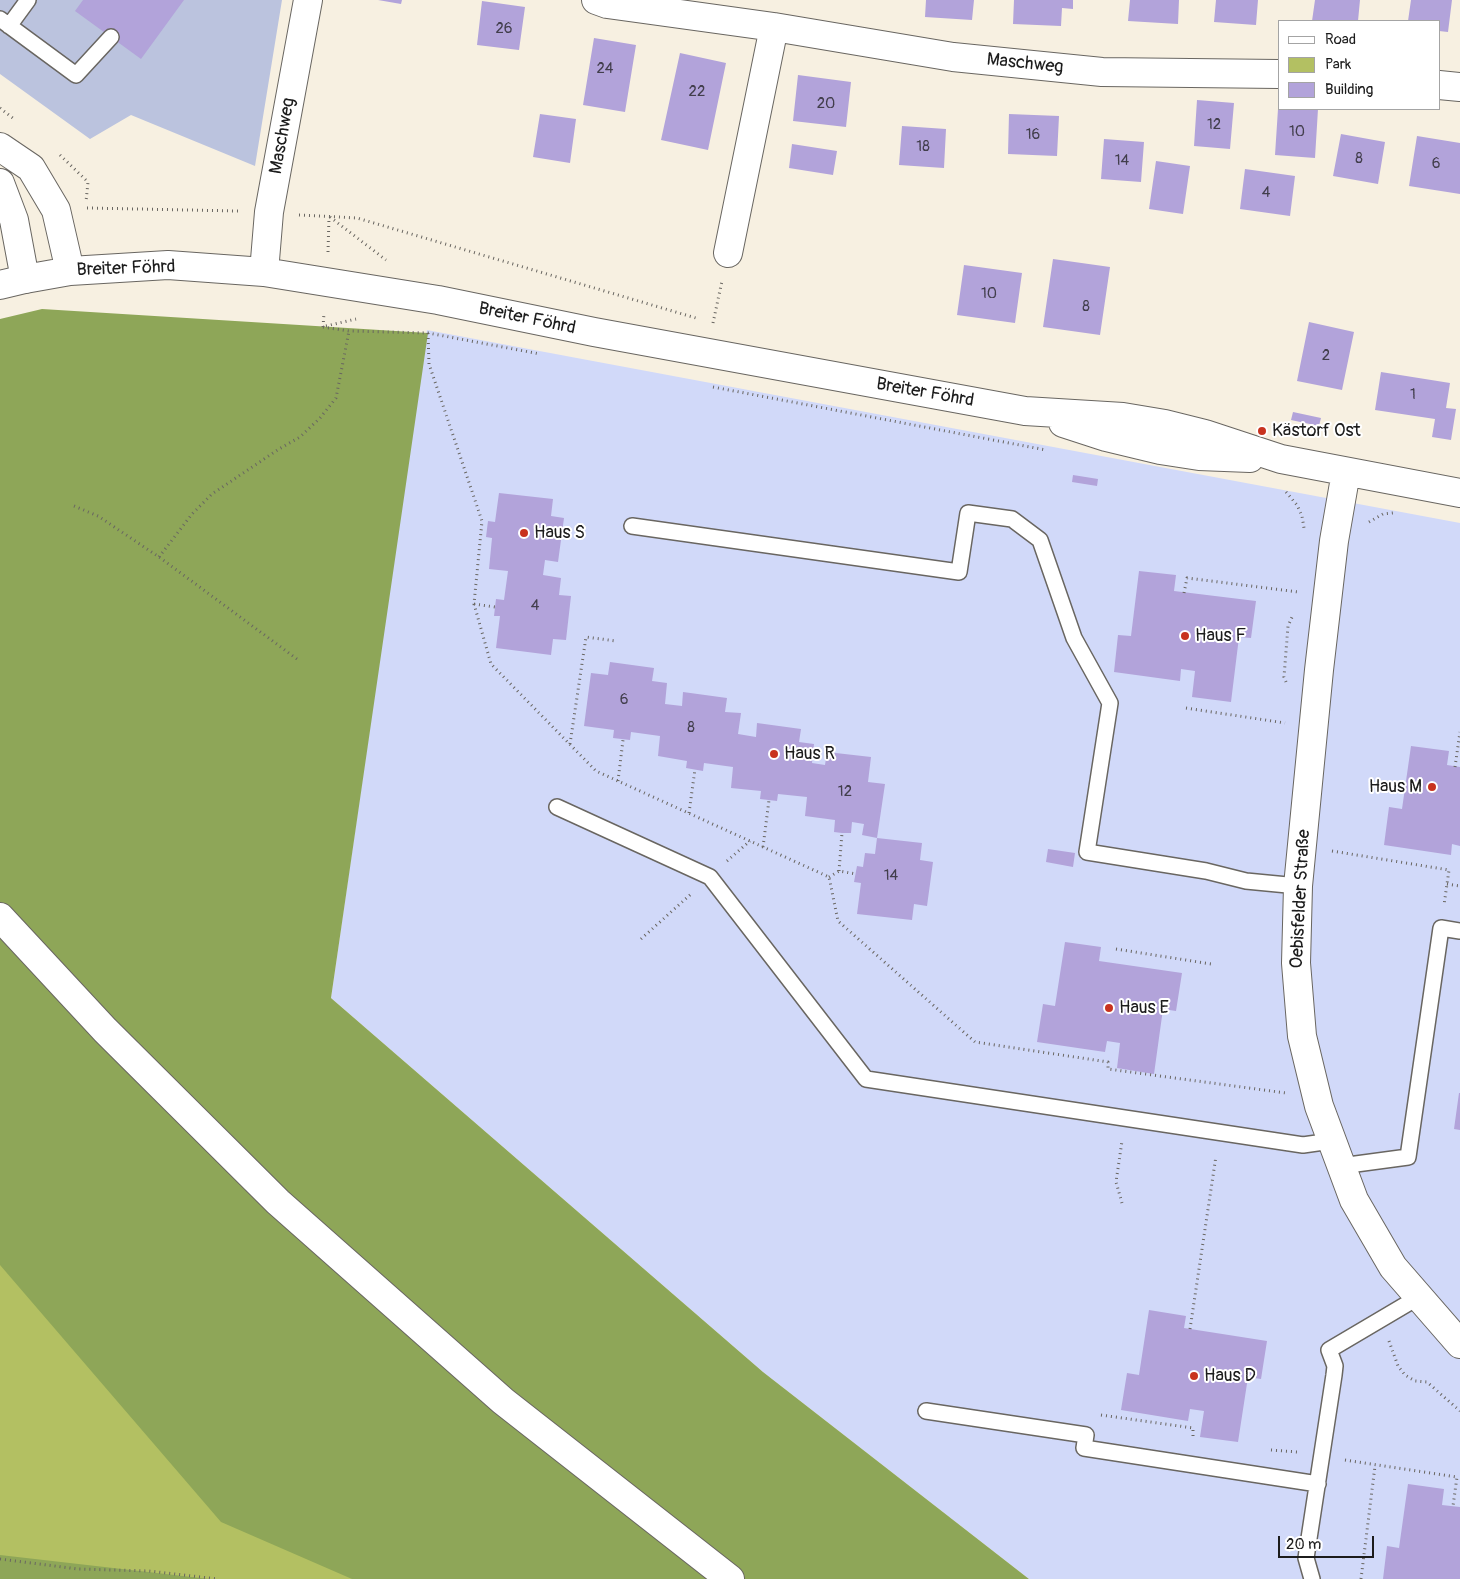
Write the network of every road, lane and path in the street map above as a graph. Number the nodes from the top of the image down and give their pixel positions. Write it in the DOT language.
graph roads {
  1 [pos="28,0"];
  2 [pos="308,0"];
  3 [pos="596,0"];
  4 [pos="5,23"];
  5 [pos="774,28"];
  6 [pos="111,37"];
  7 [pos="1278,74"];
  8 [pos="1440,85"];
  9 [pos="1460,87"];
  10 [pos="0,146"];
  11 [pos="0,183"];
  12 [pos="86,208"];
  13 [pos="269,212"];
  14 [pos="728,253"];
  15 [pos="70,271"];
  16 [pos="264,272"];
  17 [pos="12,282"];
  18 [pos="713,323"];
  19 [pos="723,325"];
  20 [pos="323,327"];
  21 [pos="349,331"];
  22 [pos="428,333"];
  23 [pos="545,356"];
  24 [pos="711,387"];
  25 [pos="1052,450"];
  26 [pos="1346,472"];
  27 [pos="1281,490"];
  28 [pos="1460,493"];
  29 [pos="74,506"];
  30 [pos="632,526"];
  31 [pos="482,528"];
  32 [pos="487,529"];
  33 [pos="1304,538"];
  34 [pos="159,556"];
  35 [pos="1300,583"];
  36 [pos="1299,592"];
  37 [pos="1184,593"];
  38 [pos="1298,599"];
  39 [pos="474,604"];
  40 [pos="495,607"];
  41 [pos="1294,613"];
  42 [pos="616,641"];
  43 [pos="297,659"];
  44 [pos="1289,689"];
  45 [pos="1186,708"];
  46 [pos="1288,714"];
  47 [pos="1287,723"];
  48 [pos="1288,732"];
  49 [pos="1460,732"];
  50 [pos="623,740"];
  51 [pos="570,744"];
  52 [pos="1455,766"];
  53 [pos="695,769"];
  54 [pos="618,781"];
  55 [pos="769,800"];
  56 [pos="557,808"];
  57 [pos="689,814"];
  58 [pos="842,833"];
  59 [pos="763,847"];
  60 [pos="1329,850"];
  61 [pos="839,871"];
  62 [pos="856,874"];
  63 [pos="829,877"];
  64 [pos="1447,884"];
  65 [pos="1298,886"];
  66 [pos="1460,886"];
  67 [pos="0,918"];
  68 [pos="1440,928"];
  69 [pos="1460,931"];
  70 [pos="1116,949"];
  71 [pos="1211,964"];
  72 [pos="1286,1084"];
  73 [pos="1126,1118"];
  74 [pos="1220,1132"];
  75 [pos="1331,1141"];
  76 [pos="1341,1166"];
  77 [pos="1122,1203"];
  78 [pos="1417,1298"];
  79 [pos="1379,1320"];
  80 [pos="1190,1329"];
  81 [pos="1460,1344"];
  82 [pos="1460,1410"];
  83 [pos="926,1411"];
  84 [pos="1099,1414"];
  85 [pos="1201,1440"];
  86 [pos="1270,1450"];
  87 [pos="1322,1456"];
  88 [pos="1375,1466"];
  89 [pos="1318,1484"];
  90 [pos="1453,1506"];
  91 [pos="0,1559"];
  92 [pos="218,1579"];
  93 [pos="730,1579"];
  94 [pos="1312,1579"];
  95 [pos="1361,1579"];
  1 -- 4 [label="lane"];
  2 -- 13 [label="street, Maschweg"];
  3 -- 5 [label="street, Maschweg"];
  4 -- 6 [label="lane"];
  5 -- 7 [label="street, Maschweg"];
  5 -- 14 [label="street"];
  8 -- 9 [label="street"];
  10 -- 15 [label="street"];
  11 -- 17 [label="street"];
  12 -- 13 [label="path"];
  13 -- 16 [label="street, Maschweg"];
  13 -- 18 [label="path"];
  14 -- 18 [label="path"];
  15 -- 16 [label="street, Breiter Föhrd"];
  15 -- 17 [label="street, Breiter Föhrd"];
  16 -- 26 [label="street, Breiter Föhrd"];
  18 -- 19 [label="path"];
  20 -- 21 [label="path"];
  21 -- 22 [label="path"];
  21 -- 34 [label="path"];
  22 -- 23 [label="path"];
  22 -- 31 [label="path"];
  24 -- 25 [label="path"];
  26 -- 28 [label="street, Breiter Föhrd"];
  26 -- 65 [label="street, Oebisfelder Straße"];
  27 -- 33 [label="path"];
  29 -- 34 [label="path"];
  30 -- 65 [label="lane"];
  31 -- 32 [label="path"];
  31 -- 39 [label="path"];
  34 -- 43 [label="path"];
  35 -- 36 [label="path"];
  36 -- 37 [label="path"];
  36 -- 38 [label="path"];
  39 -- 40 [label="path"];
  39 -- 51 [label="path"];
  41 -- 44 [label="path"];
  42 -- 51 [label="path"];
  45 -- 47 [label="path"];
  46 -- 47 [label="path"];
  47 -- 48 [label="path"];
  49 -- 52 [label="path"];
  50 -- 54 [label="path"];
  51 -- 54 [label="path"];
  53 -- 57 [label="path"];
  54 -- 57 [label="path"];
  55 -- 59 [label="path"];
  56 -- 73 [label="lane"];
  57 -- 59 [label="path"];
  58 -- 61 [label="path"];
  59 -- 63 [label="path"];
  60 -- 64 [label="path"];
  61 -- 62 [label="path"];
  61 -- 63 [label="path"];
  63 -- 72 [label="path"];
  64 -- 66 [label="path"];
  64 -- 68 [label="path"];
  65 -- 75 [label="street, Oebisfelder Straße"];
  67 -- 93 [label="street"];
  68 -- 69 [label="lane"];
  68 -- 76 [label="lane"];
  70 -- 71 [label="path"];
  73 -- 74 [label="lane"];
  73 -- 77 [label="path"];
  74 -- 75 [label="lane"];
  74 -- 80 [label="path"];
  75 -- 76 [label="street, Oebisfelder Straße"];
  76 -- 78 [label="street, Oebisfelder Straße"];
  78 -- 79 [label="lane"];
  78 -- 81 [label="street, Oebisfelder Straße"];
  79 -- 82 [label="path"];
  79 -- 87 [label="lane"];
  83 -- 89 [label="lane"];
  84 -- 85 [label="path"];
  86 -- 87 [label="path"];
  87 -- 88 [label="path"];
  87 -- 89 [label="lane"];
  88 -- 90 [label="path"];
  88 -- 95 [label="path"];
  89 -- 94 [label="lane"];
  91 -- 92 [label="path"];
}
